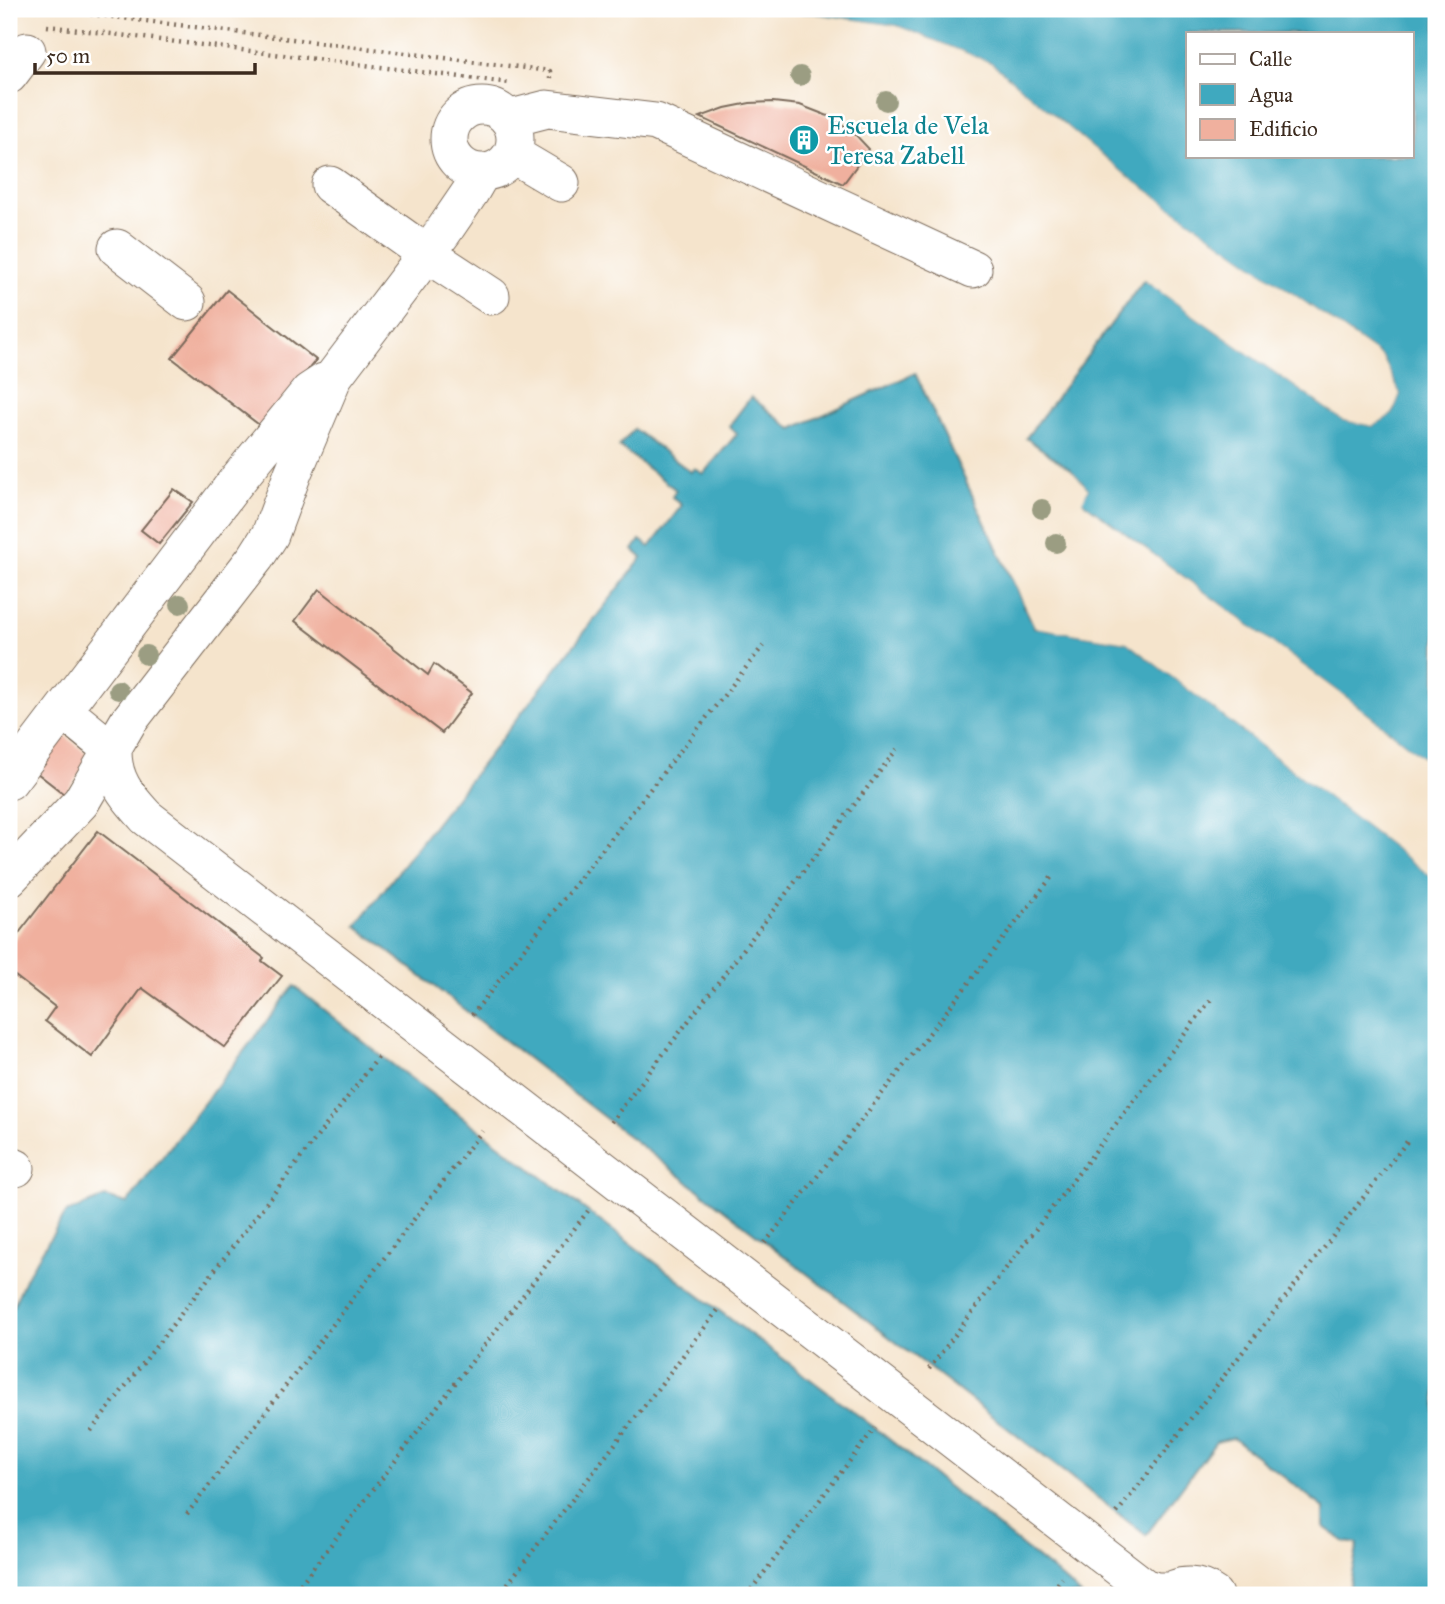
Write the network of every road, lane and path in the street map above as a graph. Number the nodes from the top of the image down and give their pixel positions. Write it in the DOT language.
graph roads {
  1 [pos="49,9"];
  2 [pos="27,50"];
  3 [pos="522,84"];
  4 [pos="549,87"];
  5 [pos="501,148"];
  6 [pos="561,183"];
  7 [pos="330,185"];
  8 [pos="117,248"];
  9 [pos="427,254"];
  10 [pos="973,269"];
  11 [pos="491,296"];
  12 [pos="187,302"];
  13 [pos="334,376"];
  14 [pos="235,483"];
  15 [pos="278,515"];
  16 [pos="762,646"];
  17 [pos="64,711"];
  18 [pos="897,749"];
  19 [pos="113,751"];
  20 [pos="9,781"];
  21 [pos="81,802"];
  22 [pos="146,817"];
  23 [pos="12,866"];
  24 [pos="1054,874"];
  25 [pos="1213,997"];
  26 [pos="472,1015"];
  27 [pos="380,1055"];
  28 [pos="611,1122"];
  29 [pos="481,1131"];
  30 [pos="1409,1139"];
  31 [pos="587,1211"];
  32 [pos="765,1243"];
  33 [pos="718,1310"];
  34 [pos="929,1369"];
  35 [pos="875,1429"];
  36 [pos="91,1431"];
  37 [pos="1117,1513"];
  38 [pos="187,1514"];
  39 [pos="1062,1578"];
  40 [pos="1157,1592"];
  41 [pos="292,1595"];
  42 [pos="499,1595"];
  43 [pos="747,1595"];
  44 [pos="1049,1595"];
  45 [pos="1214,1595"];
  1 -- 4 [label="path"];
  2 -- 3 [label="path"];
  5 -- 6 [label="lane"];
  5 -- 9 [label="lane"];
  5 -- 10 [label="lane"];
  7 -- 9 [label="lane"];
  8 -- 12 [label="lane"];
  9 -- 11 [label="lane"];
  9 -- 13 [label="lane"];
  13 -- 14 [label="lane"];
  13 -- 15 [label="lane"];
  14 -- 15 [label="lane"];
  14 -- 17 [label="lane"];
  15 -- 19 [label="lane"];
  16 -- 26 [label="path"];
  17 -- 19 [label="lane"];
  17 -- 20 [label="lane"];
  18 -- 28 [label="path"];
  19 -- 21 [label="lane"];
  19 -- 22 [label="lane"];
  21 -- 22 [label="lane"];
  21 -- 23 [label="lane"];
  22 -- 40 [label="lane"];
  24 -- 32 [label="path"];
  25 -- 34 [label="path"];
  27 -- 36 [label="path"];
  29 -- 38 [label="path"];
  30 -- 37 [label="path"];
  31 -- 41 [label="path"];
  33 -- 42 [label="path"];
  35 -- 43 [label="path"];
  39 -- 44 [label="path"];
  40 -- 45 [label="lane"];
}
